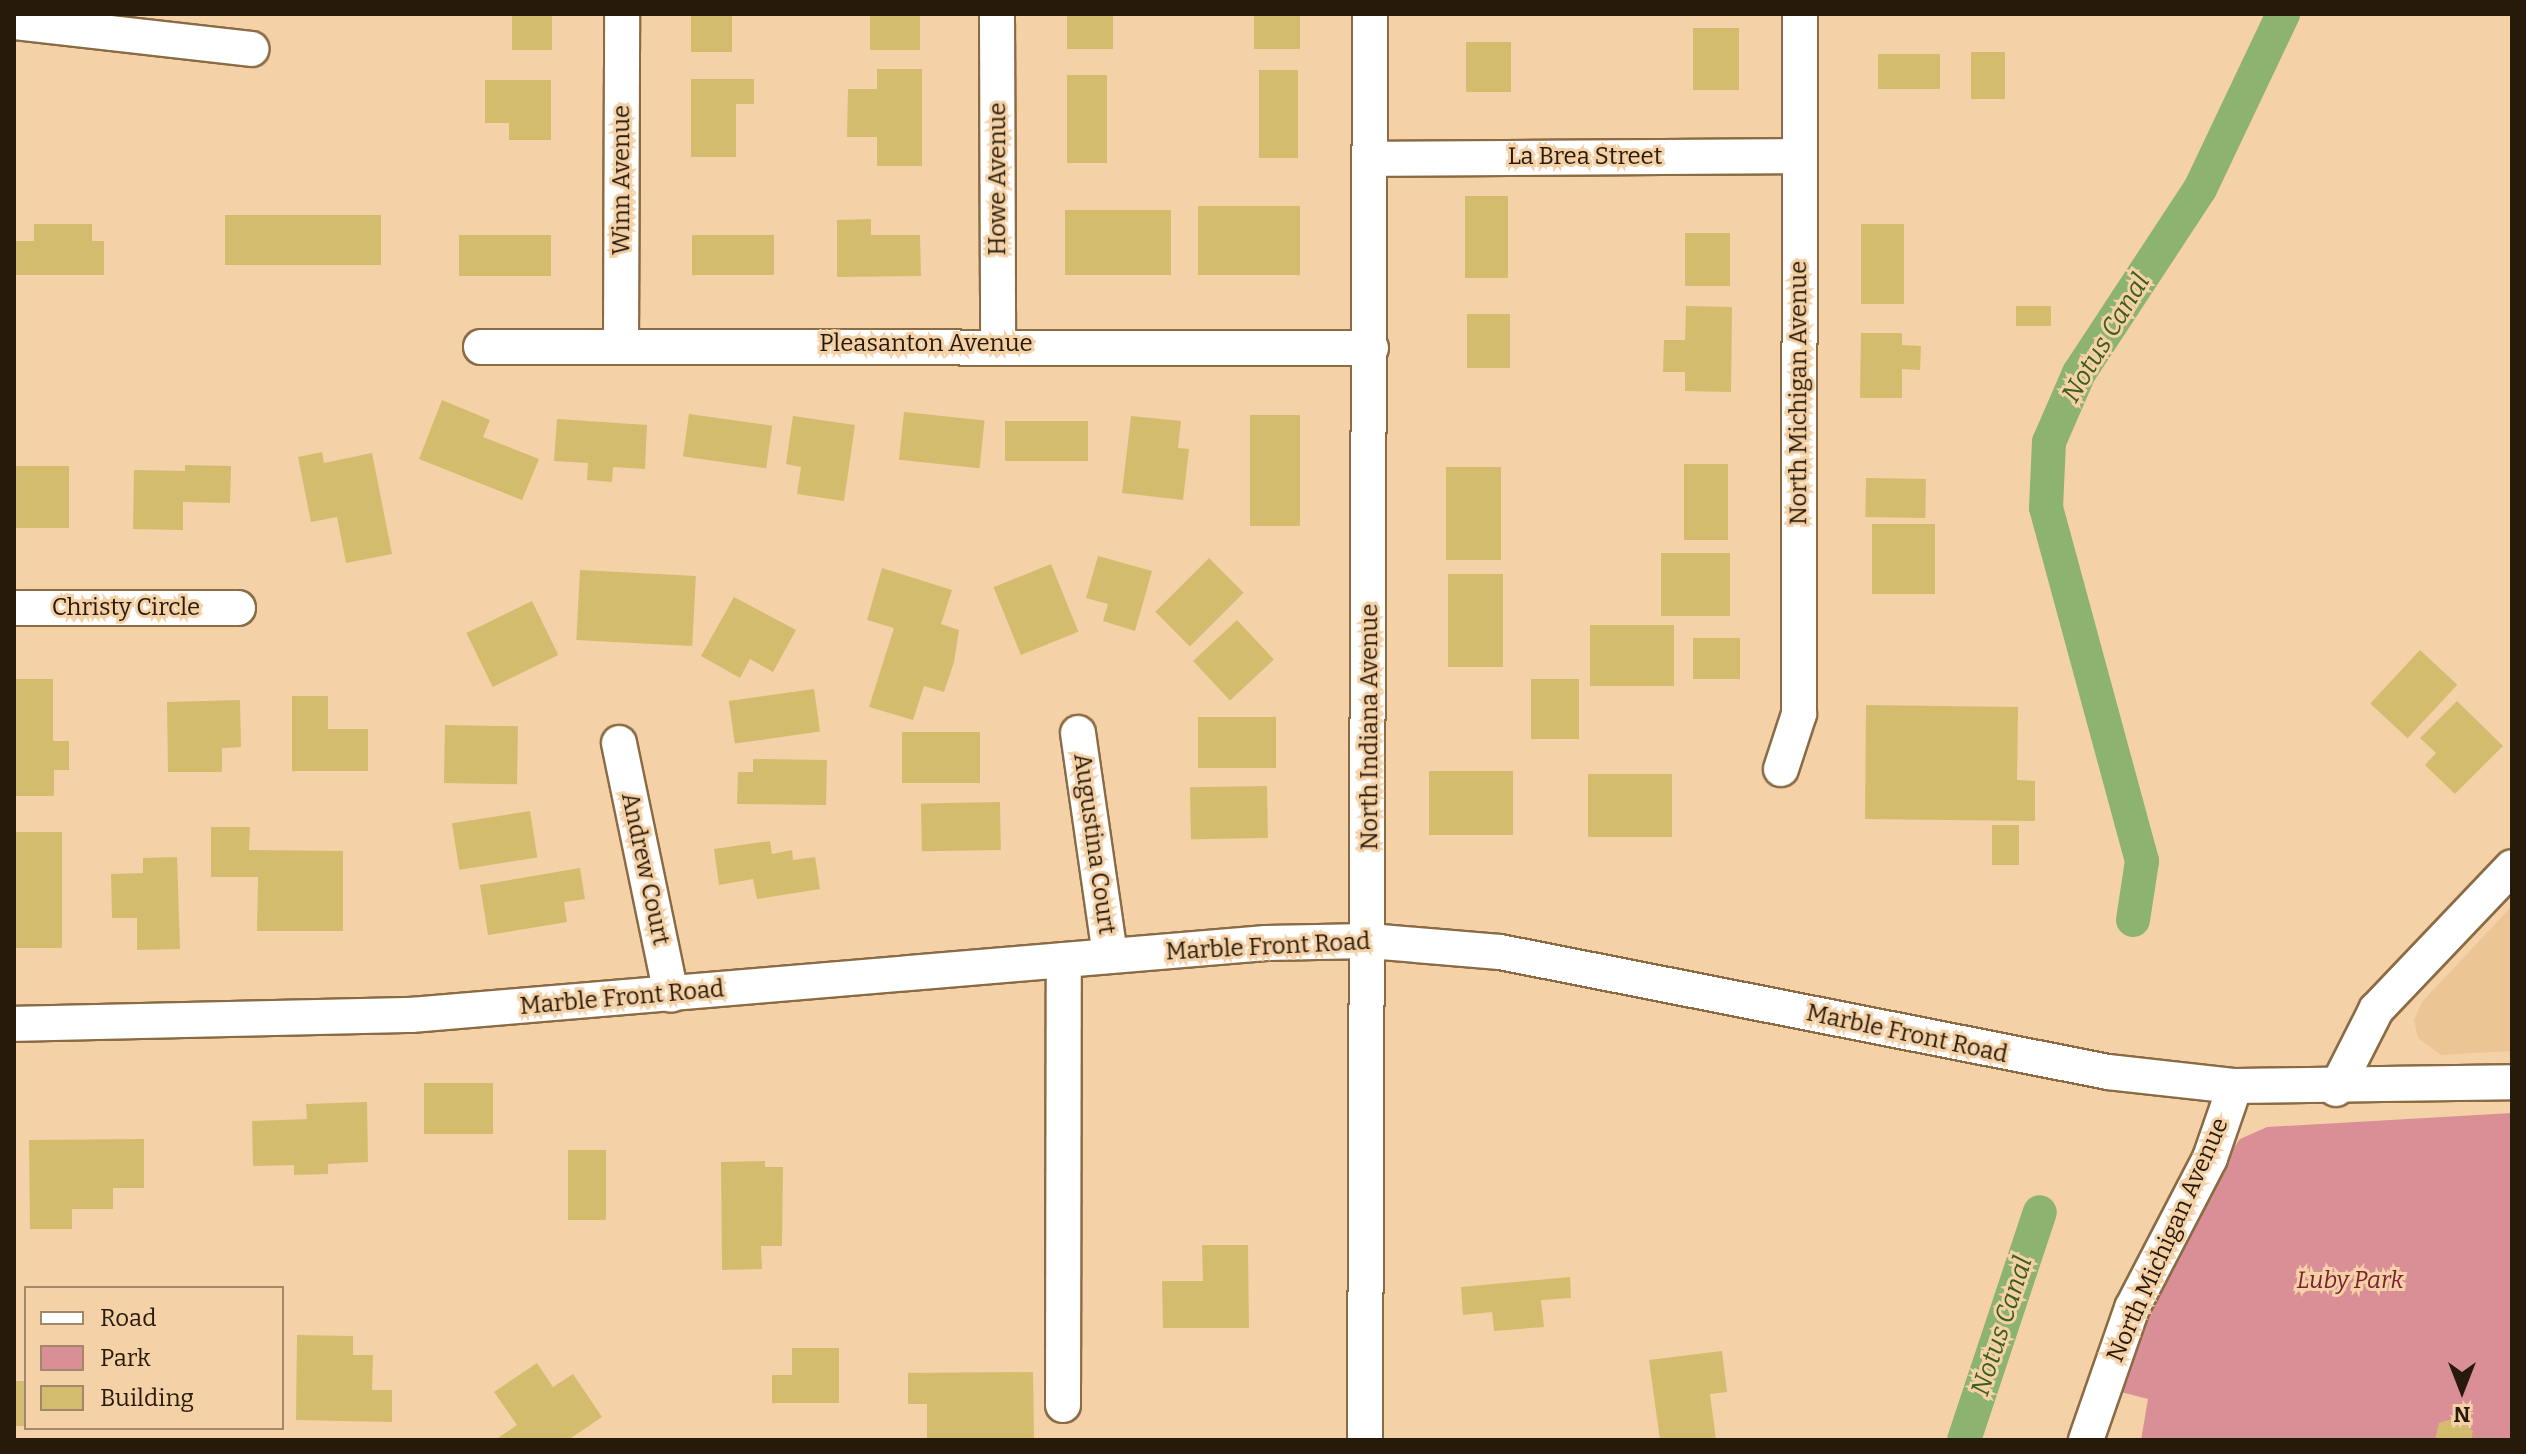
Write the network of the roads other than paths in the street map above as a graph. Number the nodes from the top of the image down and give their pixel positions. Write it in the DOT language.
graph roads {
  1 [pos="622,14"];
  2 [pos="997,14"];
  3 [pos="1370,14"];
  4 [pos="1800,14"];
  5 [pos="14,22"];
  6 [pos="251,49"];
  7 [pos="1800,156"];
  8 [pos="1370,159"];
  9 [pos="998,344"];
  10 [pos="621,346"];
  11 [pos="481,347"];
  12 [pos="1371,348"];
  13 [pos="14,608"];
  14 [pos="238,608"];
  15 [pos="1078,733"];
  16 [pos="619,743"];
  17 [pos="1781,769"];
  18 [pos="2512,867"];
  19 [pos="1369,941"];
  20 [pos="1110,956"];
  21 [pos="1064,960"];
  22 [pos="671,995"];
  23 [pos="14,1024"];
  24 [pos="2512,1082"];
  25 [pos="2235,1086"];
  26 [pos="2336,1089"];
  27 [pos="1063,1405"];
  28 [pos="1365,1440"];
  29 [pos="2086,1440"];
  1 -- 10 [label="street, Winn Avenue"];
  2 -- 9 [label="street, Howe Avenue"];
  3 -- 8 [label="street, North Indiana Avenue"];
  4 -- 7 [label="street, North Michigan Avenue"];
  5 -- 6 [label="street"];
  7 -- 8 [label="street, La Brea Street"];
  7 -- 17 [label="street, North Michigan Avenue"];
  8 -- 12 [label="street, North Indiana Avenue"];
  9 -- 10 [label="street, Pleasanton Avenue"];
  9 -- 12 [label="street, Pleasanton Avenue"];
  10 -- 11 [label="street, Pleasanton Avenue"];
  12 -- 19 [label="street, North Indiana Avenue"];
  13 -- 14 [label="street, Christy Circle"];
  15 -- 20 [label="street, Augustina Court"];
  16 -- 22 [label="street, Andrew Court"];
  18 -- 26 [label="street"];
  19 -- 20 [label="street, Marble Front Road"];
  19 -- 25 [label="street, Marble Front Road"];
  19 -- 28 [label="street, North Indiana Avenue"];
  20 -- 21 [label="street, Marble Front Road"];
  21 -- 22 [label="street, Marble Front Road"];
  21 -- 27 [label="street"];
  22 -- 23 [label="street, Marble Front Road"];
  24 -- 26 [label="street, Marble Front Road"];
  25 -- 26 [label="street, Marble Front Road"];
  25 -- 29 [label="street, North Michigan Avenue"];
}
